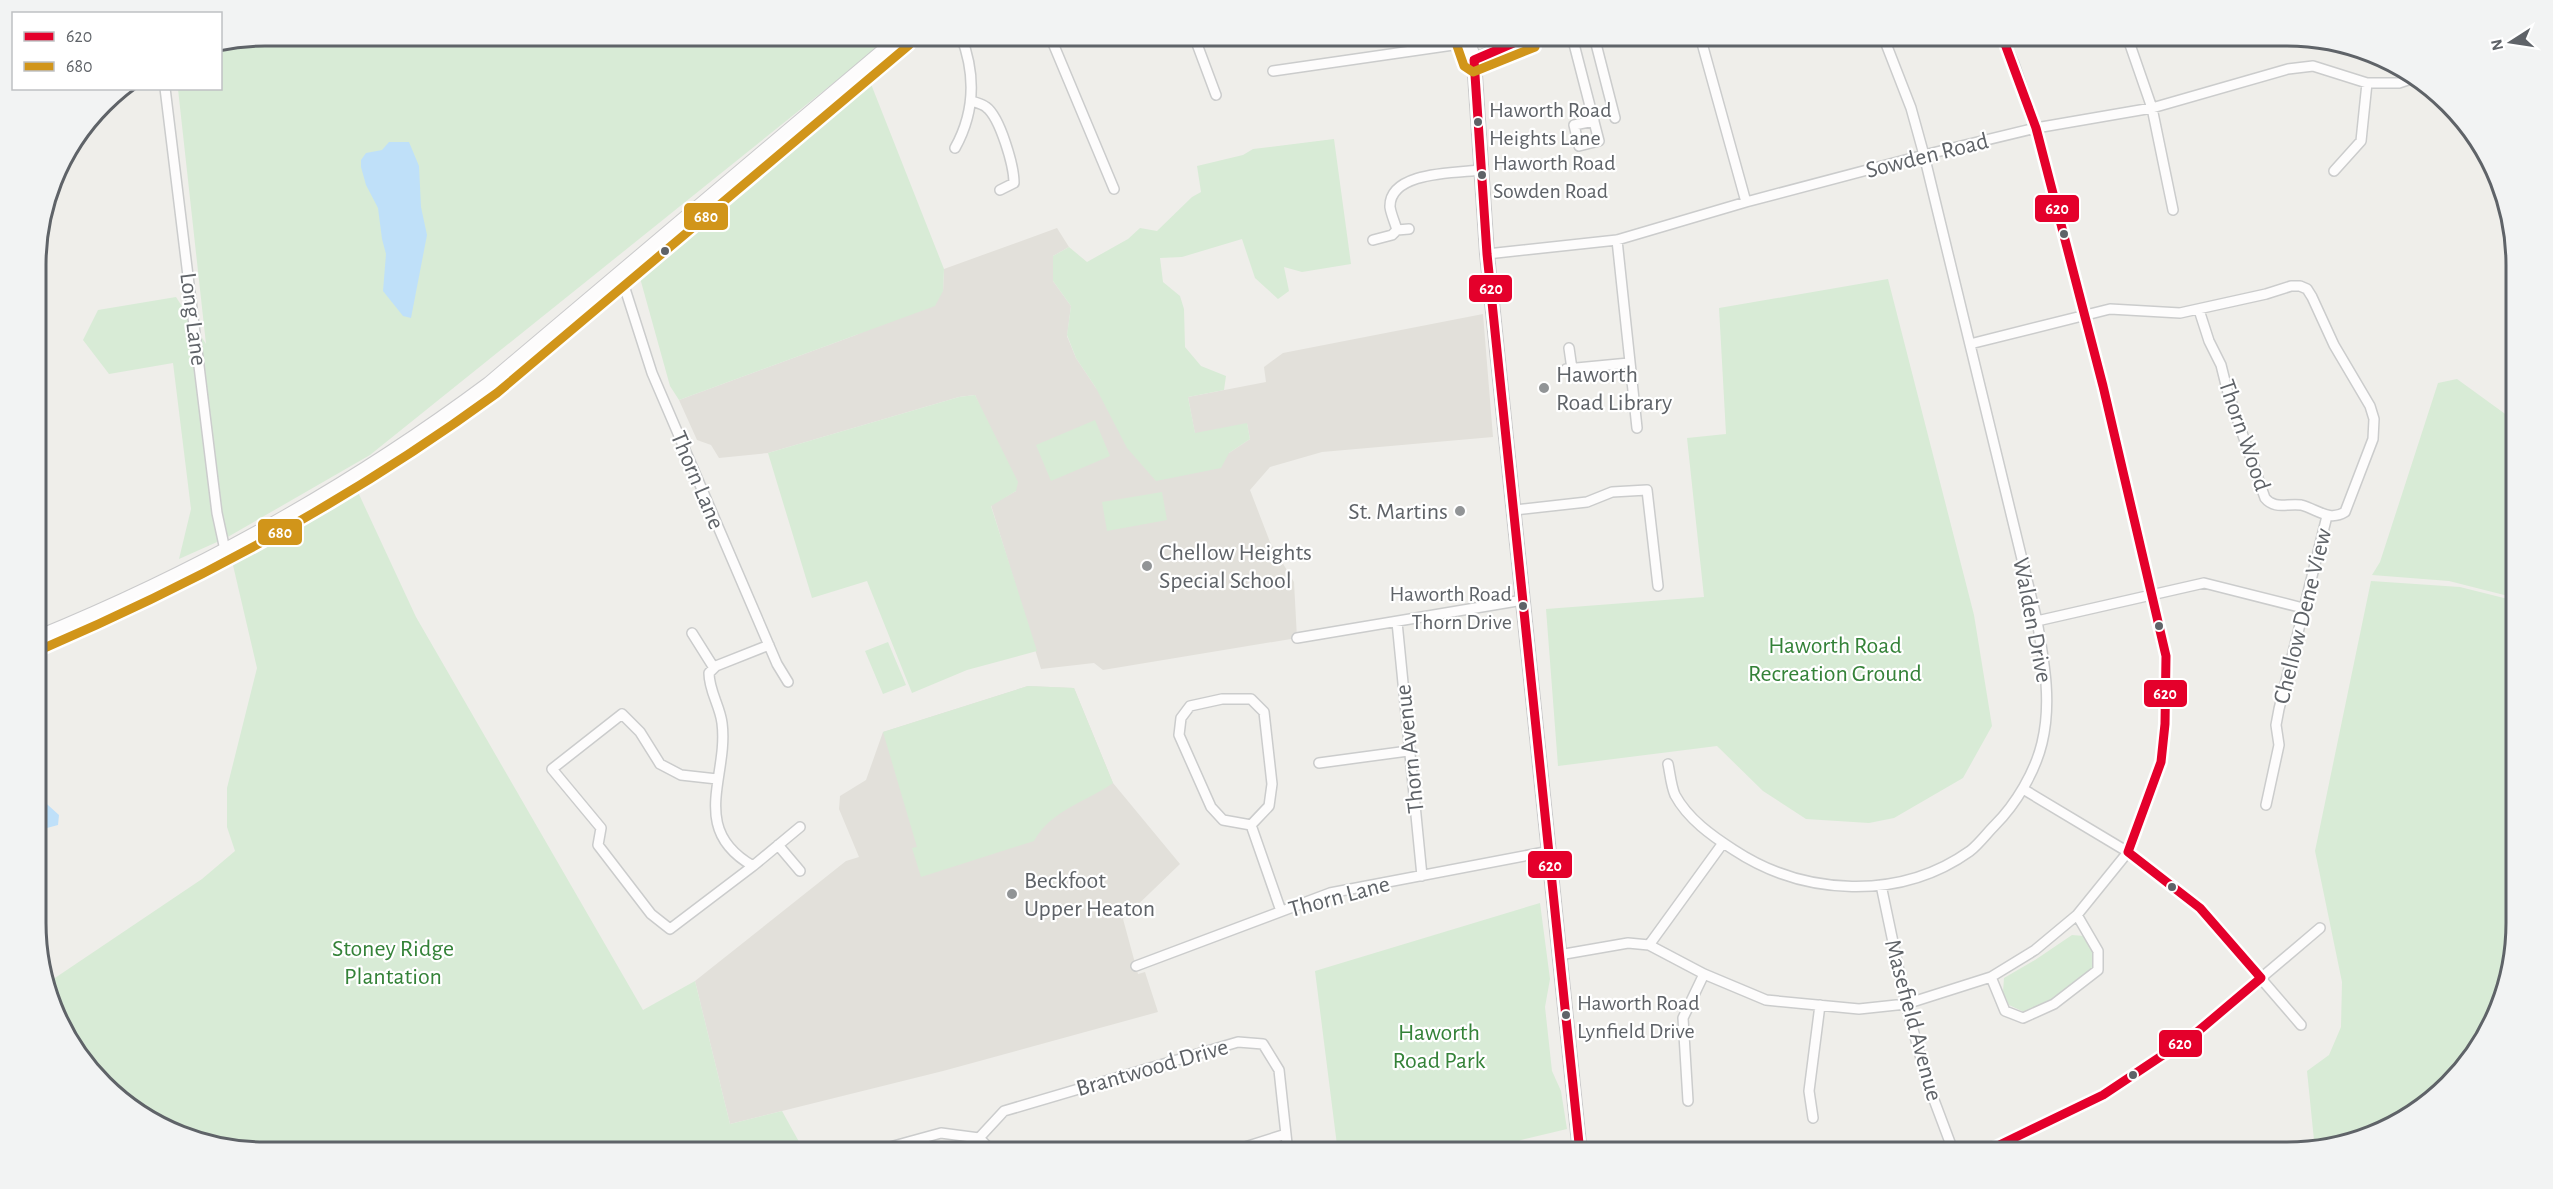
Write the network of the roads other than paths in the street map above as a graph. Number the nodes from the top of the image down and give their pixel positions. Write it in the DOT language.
graph roads {
  1 [pos="889,46"];
  2 [pos="963,46"];
  3 [pos="1054,46"];
  4 [pos="1198,46"];
  5 [pos="1424,46"];
  6 [pos="1469,46"];
  7 [pos="1507,46"];
  8 [pos="1575,46"];
  9 [pos="1597,46"];
  10 [pos="1703,46"];
  11 [pos="1887,46"];
  12 [pos="2006,46"];
  13 [pos="2130,46"];
  14 [pos="1474,60"];
  15 [pos="1273,71"];
  16 [pos="2405,81"];
  17 [pos="2367,83"];
  18 [pos="165,90"];
  19 [pos="1215,95"];
  20 [pos="972,101"];
  21 [pos="2152,108"];
  22 [pos="1615,118"];
  23 [pos="1594,121"];
  24 [pos="2036,128"];
  25 [pos="955,148"];
  26 [pos="1924,155"];
  27 [pos="1481,170"];
  28 [pos="2334,171"];
  29 [pos="1114,189"];
  30 [pos="1000,190"];
  31 [pos="1746,202"];
  32 [pos="2173,210"];
  33 [pos="1409,229"];
  34 [pos="1397,230"];
  35 [pos="1373,240"];
  36 [pos="1617,240"];
  37 [pos="1487,254"];
  38 [pos="620,273"];
  39 [pos="2199,310"];
  40 [pos="2084,313"];
  41 [pos="1970,344"];
  42 [pos="1569,348"];
  43 [pos="1629,363"];
  44 [pos="1637,428"];
  45 [pos="1515,510"];
  46 [pos="2327,516"];
  47 [pos="225,550"];
  48 [pos="1658,586"];
  49 [pos="2152,593"];
  50 [pos="1523,600"];
  51 [pos="2303,608"];
  52 [pos="2037,621"];
  53 [pos="1397,622"];
  54 [pos="692,633"];
  55 [pos="46,634"];
  56 [pos="1297,638"];
  57 [pos="769,645"];
  58 [pos="714,668"];
  59 [pos="788,682"];
  60 [pos="1408,751"];
  61 [pos="1319,763"];
  62 [pos="1668,764"];
  63 [pos="717,779"];
  64 [pos="2023,789"];
  65 [pos="2266,806"];
  66 [pos="1251,825"];
  67 [pos="800,826"];
  68 [pos="1723,843"];
  69 [pos="778,844"];
  70 [pos="1550,851"];
  71 [pos="2128,852"];
  72 [pos="753,866"];
  73 [pos="800,871"];
  74 [pos="1422,876"];
  75 [pos="1881,885"];
  76 [pos="1281,911"];
  77 [pos="2077,915"];
  78 [pos="2320,928"];
  79 [pos="1649,945"];
  80 [pos="1559,955"];
  81 [pos="1136,966"];
  82 [pos="1704,974"];
  83 [pos="1991,977"];
  84 [pos="2261,978"];
  85 [pos="1906,1004"];
  86 [pos="1820,1005"];
  87 [pos="2301,1025"];
  88 [pos="1688,1101"];
  89 [pos="1813,1118"];
  90 [pos="1286,1134"];
  91 [pos="980,1138"];
  92 [pos="908,1142"];
  93 [pos="983,1142"];
  94 [pos="1261,1142"];
  95 [pos="1286,1142"];
  96 [pos="1579,1142"];
  97 [pos="1950,1142"];
  98 [pos="2005,1142"];
  1 -- 38 [label="main road"];
  2 -- 20 [label="street"];
  3 -- 29 [label="street"];
  4 -- 19 [label="street"];
  5 -- 15 [label="street"];
  6 -- 14 [label="main road"];
  7 -- 14 [label="street"];
  8 -- 23 [label="street"];
  9 -- 22 [label="street"];
  10 -- 31 [label="street"];
  11 -- 26 [label="street, Walden Drive"];
  12 -- 24 [label="street"];
  13 -- 21 [label="street"];
  14 -- 27 [label="main road"];
  16 -- 17 [label="street, Sowden Road"];
  17 -- 21 [label="street, Sowden Road"];
  17 -- 28 [label="street"];
  18 -- 47 [label="street, Long Lane"];
  20 -- 25 [label="street"];
  20 -- 30 [label="street"];
  21 -- 24 [label="street, Sowden Road"];
  21 -- 32 [label="street"];
  24 -- 26 [label="street, Sowden Road"];
  24 -- 40 [label="street"];
  26 -- 31 [label="street, Sowden Road"];
  26 -- 41 [label="street, Walden Drive"];
  27 -- 34 [label="street"];
  27 -- 37 [label="main road"];
  31 -- 36 [label="street, Sowden Road"];
  33 -- 34 [label="street"];
  34 -- 35 [label="street"];
  36 -- 37 [label="street, Sowden Road"];
  36 -- 43 [label="street"];
  37 -- 45 [label="main road"];
  38 -- 47 [label="main road"];
  38 -- 57 [label="street, Thorn Lane"];
  39 -- 40 [label="street"];
  39 -- 46 [label="street, Thorn Wood"];
  39 -- 46 [label="street, Chellow Dene View"];
  40 -- 41 [label="street"];
  40 -- 49 [label="street"];
  41 -- 52 [label="street, Walden Drive"];
  42 -- 43 [label="street"];
  43 -- 44 [label="street"];
  45 -- 48 [label="street"];
  45 -- 50 [label="main road"];
  46 -- 51 [label="street, Chellow Dene View"];
  47 -- 55 [label="main road"];
  49 -- 51 [label="street"];
  49 -- 52 [label="street"];
  49 -- 71 [label="street"];
  50 -- 53 [label="street"];
  50 -- 70 [label="main road"];
  51 -- 65 [label="street, Chellow Dene View"];
  52 -- 64 [label="street, Walden Drive"];
  53 -- 56 [label="street"];
  53 -- 60 [label="street, Thorn Avenue"];
  54 -- 58 [label="street"];
  57 -- 58 [label="street"];
  57 -- 59 [label="street, Thorn Lane"];
  58 -- 63 [label="street"];
  60 -- 61 [label="street"];
  60 -- 74 [label="street, Thorn Avenue"];
  62 -- 68 [label="street, Walden Drive"];
  63 -- 72 [label="street"];
  63 -- 72 [label="street"];
  64 -- 71 [label="street"];
  64 -- 75 [label="street, Walden Drive"];
  66 -- 66 [label="street"];
  66 -- 76 [label="street"];
  67 -- 69 [label="street"];
  68 -- 75 [label="street, Walden Drive"];
  68 -- 79 [label="street"];
  69 -- 72 [label="street"];
  69 -- 73 [label="street"];
  70 -- 74 [label="street, Thorn Lane"];
  70 -- 80 [label="main road"];
  71 -- 77 [label="street"];
  71 -- 84 [label="street"];
  74 -- 76 [label="street, Thorn Lane"];
  75 -- 85 [label="street, Masefield Avenue"];
  76 -- 81 [label="street, Thorn Lane"];
  77 -- 83 [label="street"];
  77 -- 83 [label="street"];
  78 -- 84 [label="street"];
  79 -- 80 [label="street"];
  79 -- 82 [label="street"];
  80 -- 96 [label="main road"];
  82 -- 86 [label="street"];
  82 -- 88 [label="street"];
  83 -- 85 [label="street"];
  84 -- 87 [label="street"];
  84 -- 98 [label="street"];
  85 -- 86 [label="street"];
  85 -- 97 [label="street, Masefield Avenue"];
  86 -- 89 [label="street"];
  90 -- 91 [label="street, Brantwood Drive"];
  90 -- 94 [label="street"];
  90 -- 95 [label="street, Brantwood Drive"];
  91 -- 92 [label="street"];
  91 -- 93 [label="street"];
}
